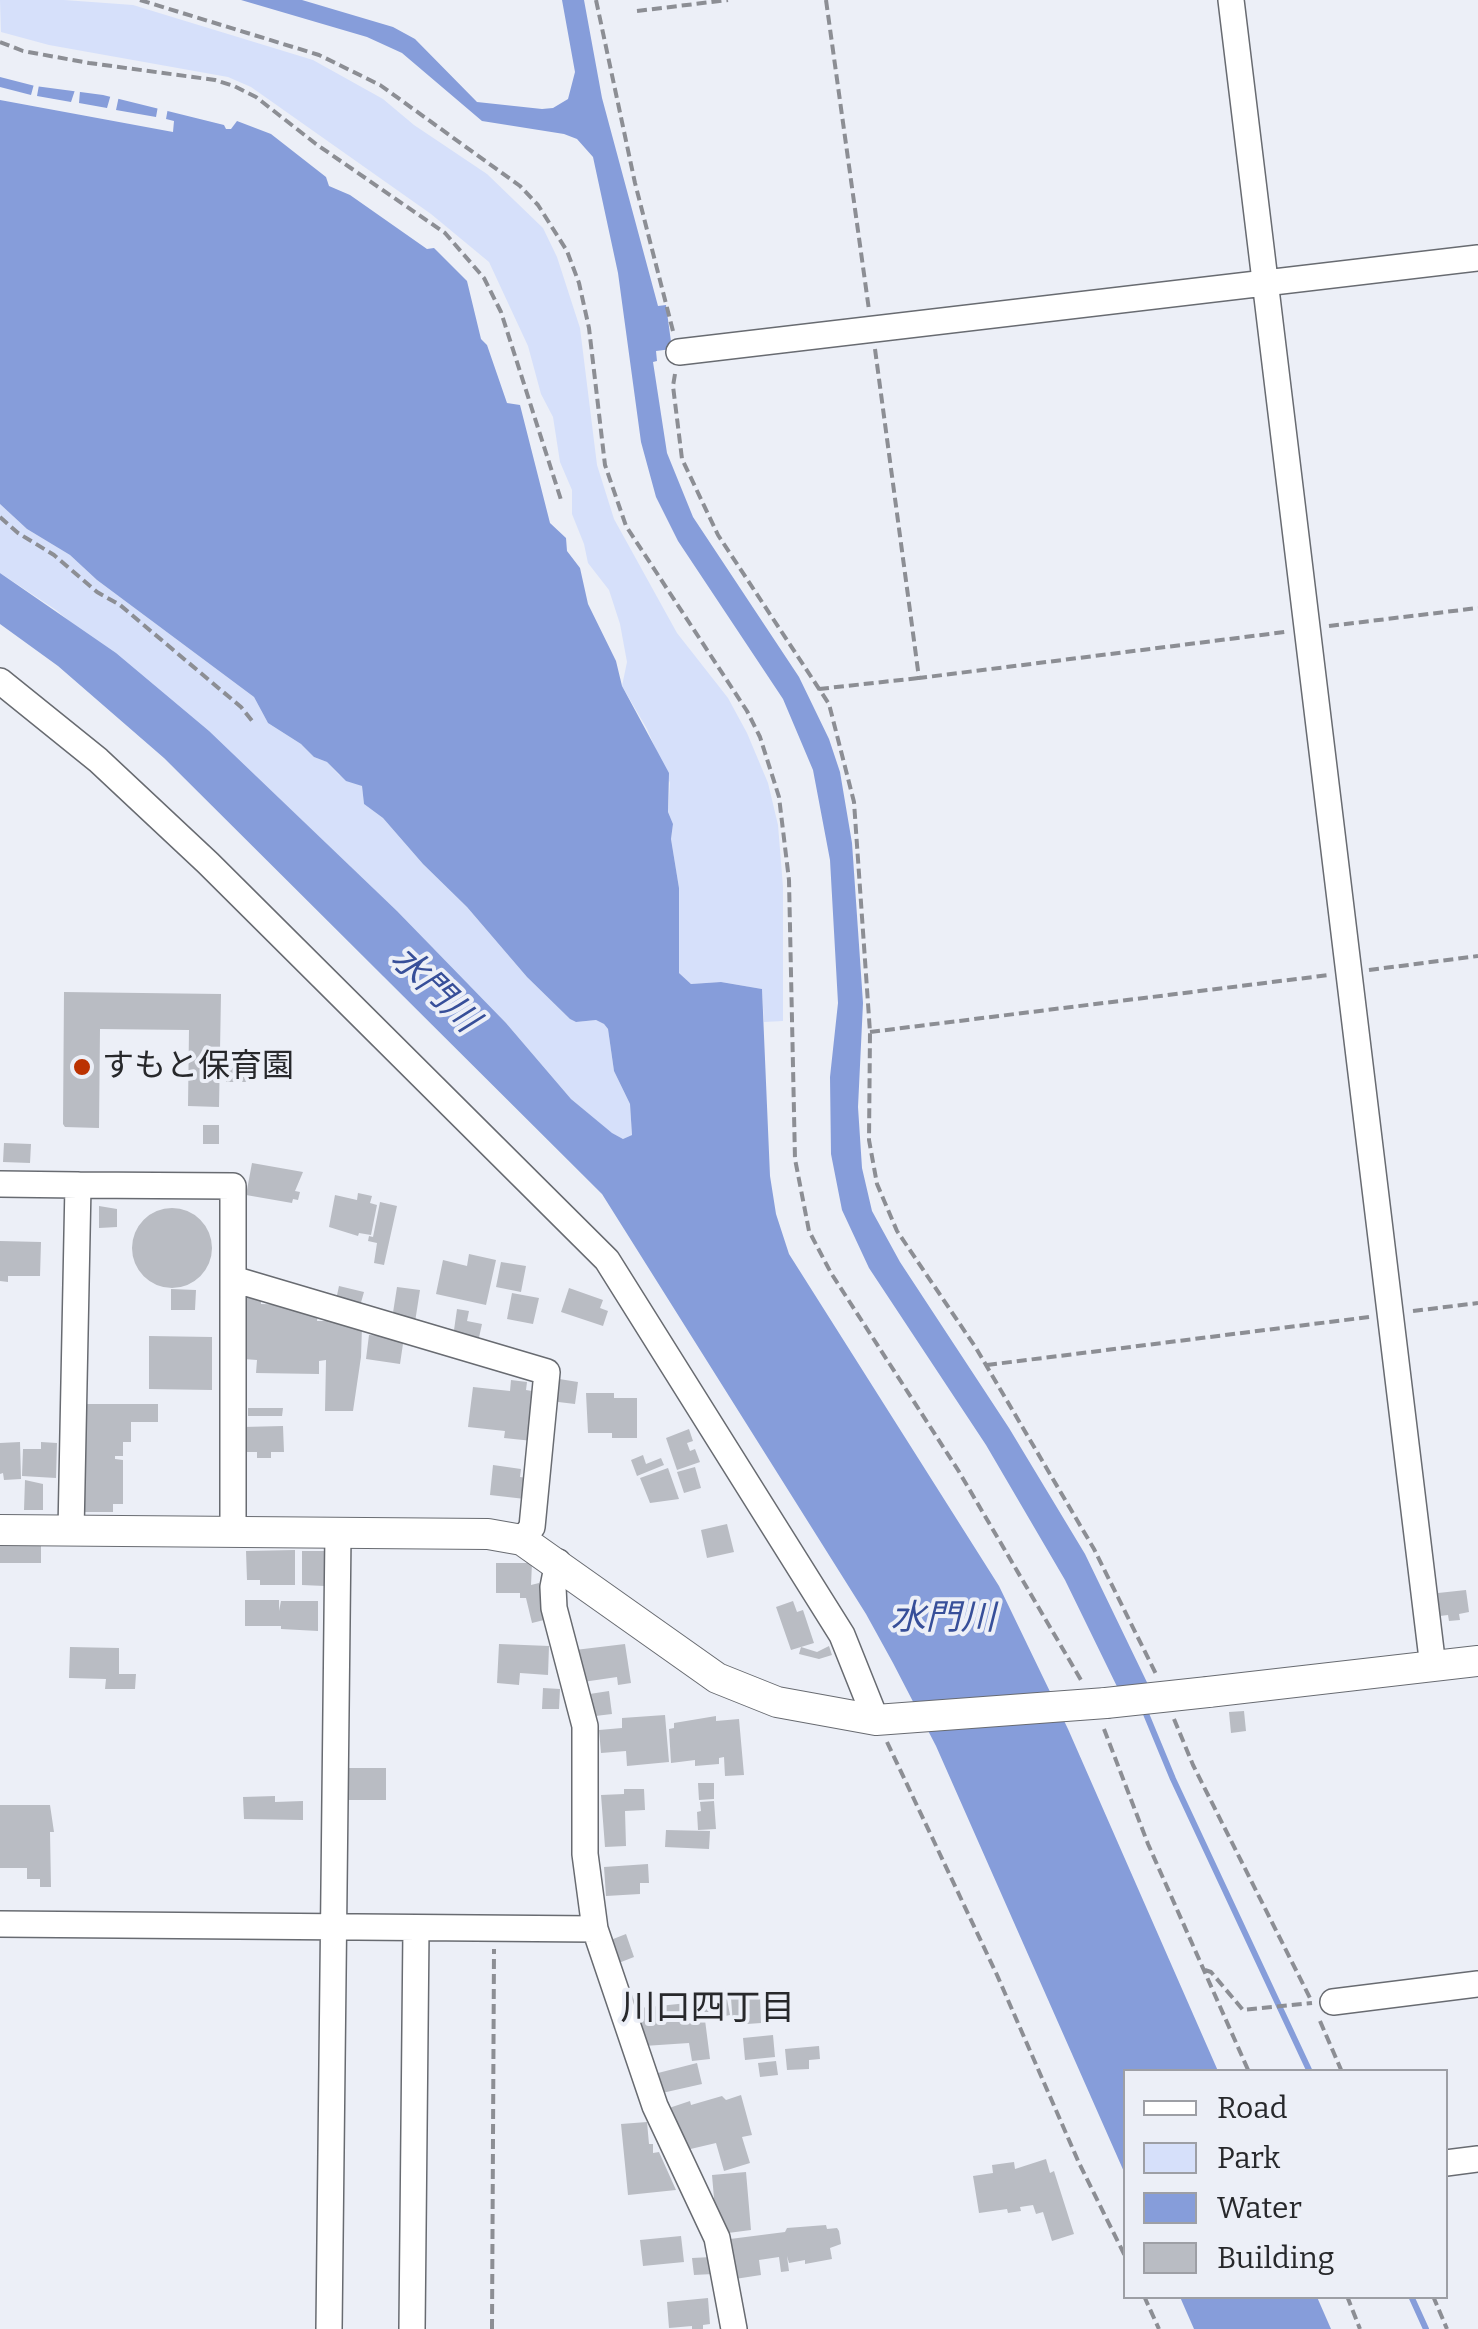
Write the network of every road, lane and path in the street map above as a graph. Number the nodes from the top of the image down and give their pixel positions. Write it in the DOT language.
graph roads {
  1 [pos="140,0"];
  2 [pos="596,0"];
  3 [pos="728,0"];
  4 [pos="826,0"];
  5 [pos="1231,0"];
  6 [pos="637,11"];
  7 [pos="0,42"];
  8 [pos="1478,258"];
  9 [pos="1266,284"];
  10 [pos="872,331"];
  11 [pos="679,352"];
  12 [pos="562,503"];
  13 [pos="0,517"];
  14 [pos="1478,608"];
  15 [pos="1308,628"];
  16 [pos="919,678"];
  17 [pos="0,681"];
  18 [pos="819,689"];
  19 [pos="253,722"];
  20 [pos="1478,956"];
  21 [pos="1348,972"];
  22 [pos="870,1032"];
  23 [pos="0,1184"];
  24 [pos="78,1185"];
  25 [pos="233,1279"];
  26 [pos="1478,1303"];
  27 [pos="1392,1314"];
  28 [pos="986,1365"];
  29 [pos="0,1530"];
  30 [pos="71,1530"];
  31 [pos="233,1532"];
  32 [pos="338,1533"];
  33 [pos="522,1540"];
  34 [pos="558,1562"];
  35 [pos="1478,1660"];
  36 [pos="1434,1667"];
  37 [pos="1156,1676"];
  38 [pos="1092,1704"];
  39 [pos="1171,1712"];
  40 [pos="876,1720"];
  41 [pos="0,1924"];
  42 [pos="595,1928"];
  43 [pos="332,1929"];
  44 [pos="416,1929"];
  45 [pos="494,1929"];
  46 [pos="1204,1970"];
  47 [pos="1478,1984"];
  48 [pos="1304,2004"];
  49 [pos="1321,2008"];
  50 [pos="1248,2069"];
  51 [pos="1341,2069"];
  52 [pos="1478,2158"];
  53 [pos="1448,2162"];
  54 [pos="1123,2252"];
  55 [pos="1145,2299"];
  56 [pos="1348,2299"];
  57 [pos="1435,2299"];
  58 [pos="329,2329"];
  59 [pos="412,2329"];
  60 [pos="492,2329"];
  61 [pos="734,2329"];
  62 [pos="1159,2329"];
  63 [pos="1360,2329"];
  64 [pos="1447,2329"];
  1 -- 38 [label="path"];
  2 -- 11 [label="path"];
  3 -- 6 [label="path"];
  4 -- 10 [label="path"];
  5 -- 9 [label="street"];
  7 -- 12 [label="path"];
  8 -- 9 [label="street"];
  9 -- 10 [label="street"];
  9 -- 15 [label="street"];
  10 -- 11 [label="street"];
  10 -- 16 [label="path"];
  11 -- 18 [label="path"];
  13 -- 19 [label="path"];
  14 -- 15 [label="path"];
  15 -- 16 [label="path"];
  15 -- 21 [label="street"];
  16 -- 18 [label="path"];
  17 -- 40 [label="street"];
  18 -- 22 [label="path"];
  20 -- 21 [label="path"];
  21 -- 22 [label="path"];
  21 -- 27 [label="street"];
  22 -- 28 [label="path"];
  23 -- 24 [label="street"];
  24 -- 25 [label="street"];
  24 -- 30 [label="street"];
  25 -- 31 [label="street"];
  25 -- 33 [label="street"];
  26 -- 27 [label="path"];
  27 -- 28 [label="path"];
  27 -- 36 [label="street"];
  28 -- 37 [label="path"];
  29 -- 30 [label="street"];
  30 -- 31 [label="street"];
  31 -- 32 [label="street"];
  32 -- 33 [label="street"];
  32 -- 43 [label="street"];
  33 -- 34 [label="street"];
  34 -- 40 [label="street"];
  34 -- 42 [label="street"];
  35 -- 36 [label="street"];
  36 -- 38 [label="street, bridge"];
  38 -- 40 [label="street"];
  38 -- 46 [label="path"];
  39 -- 49 [label="path"];
  40 -- 54 [label="path"];
  41 -- 43 [label="street"];
  42 -- 45 [label="street"];
  42 -- 61 [label="street"];
  43 -- 44 [label="street"];
  43 -- 58 [label="street"];
  44 -- 45 [label="street"];
  44 -- 59 [label="street"];
  45 -- 60 [label="path"];
  46 -- 48 [label="path"];
  46 -- 50 [label="path"];
  47 -- 49 [label="street"];
  49 -- 51 [label="path"];
  52 -- 53 [label="street"];
  55 -- 62 [label="path"];
  56 -- 63 [label="path"];
  57 -- 64 [label="path"];
}
